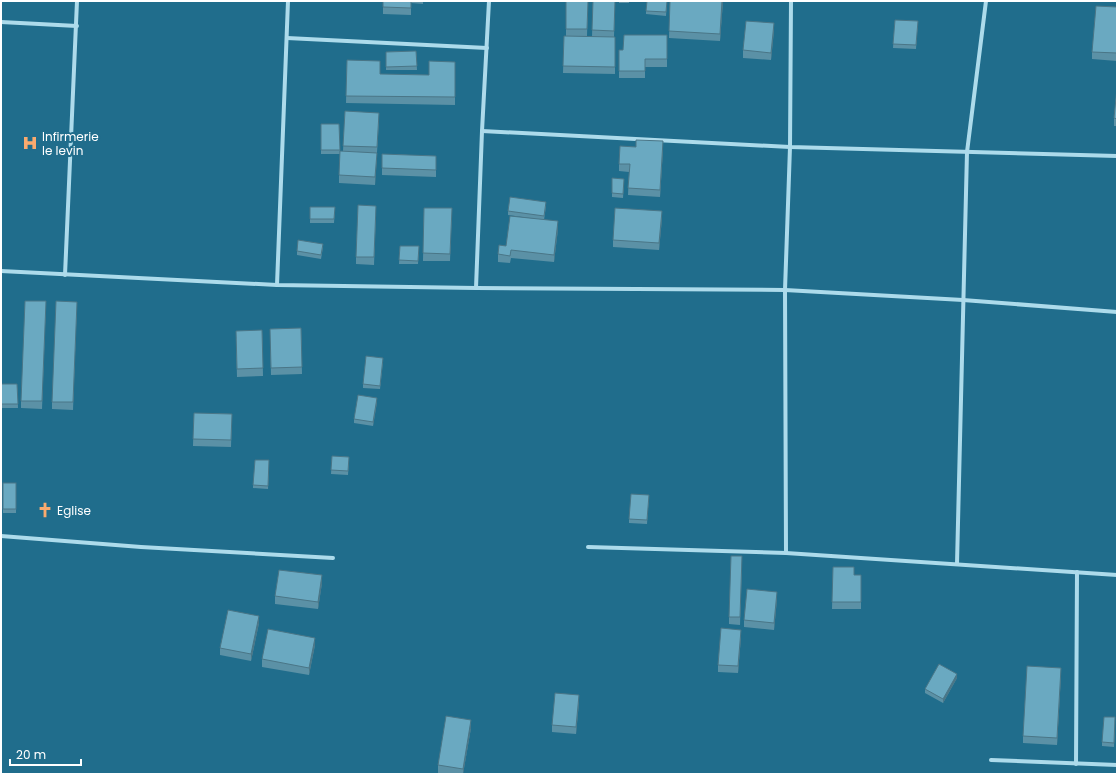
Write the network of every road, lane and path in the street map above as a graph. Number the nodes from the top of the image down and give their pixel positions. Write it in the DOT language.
graph roads {
  1 [pos="78,1"];
  2 [pos="288,1"];
  3 [pos="489,1"];
  4 [pos="791,1"];
  5 [pos="986,1"];
  6 [pos="1,22"];
  7 [pos="77,26"];
  8 [pos="287,38"];
  9 [pos="487,48"];
  10 [pos="482,131"];
  11 [pos="790,147"];
  12 [pos="967,152"];
  13 [pos="1117,156"];
  14 [pos="1,272"];
  15 [pos="65,275"];
  16 [pos="277,285"];
  17 [pos="476,288"];
  18 [pos="785,290"];
  19 [pos="963,300"];
  20 [pos="1117,312"];
  21 [pos="1,536"];
  22 [pos="588,547"];
  23 [pos="786,553"];
  24 [pos="333,558"];
  25 [pos="957,564"];
  26 [pos="1077,572"];
  27 [pos="1117,575"];
  28 [pos="991,760"];
  29 [pos="1076,764"];
  30 [pos="1117,765"];
  1 -- 7 [label="street"];
  2 -- 8 [label="street"];
  3 -- 9 [label="street"];
  4 -- 11 [label="street"];
  5 -- 12 [label="street"];
  6 -- 7 [label="street"];
  7 -- 15 [label="street"];
  8 -- 9 [label="street"];
  8 -- 16 [label="street"];
  9 -- 10 [label="street"];
  10 -- 11 [label="street"];
  10 -- 17 [label="street"];
  11 -- 12 [label="street"];
  11 -- 18 [label="street"];
  12 -- 13 [label="street"];
  12 -- 19 [label="street"];
  14 -- 15 [label="street"];
  15 -- 16 [label="street"];
  16 -- 17 [label="street"];
  17 -- 18 [label="street"];
  18 -- 19 [label="street"];
  18 -- 23 [label="street"];
  19 -- 20 [label="street"];
  19 -- 25 [label="street"];
  21 -- 24 [label="street"];
  22 -- 23 [label="street"];
  23 -- 25 [label="street"];
  25 -- 26 [label="street"];
  26 -- 27 [label="street"];
  26 -- 29 [label="street"];
  28 -- 29 [label="street"];
  29 -- 30 [label="street"];
}
